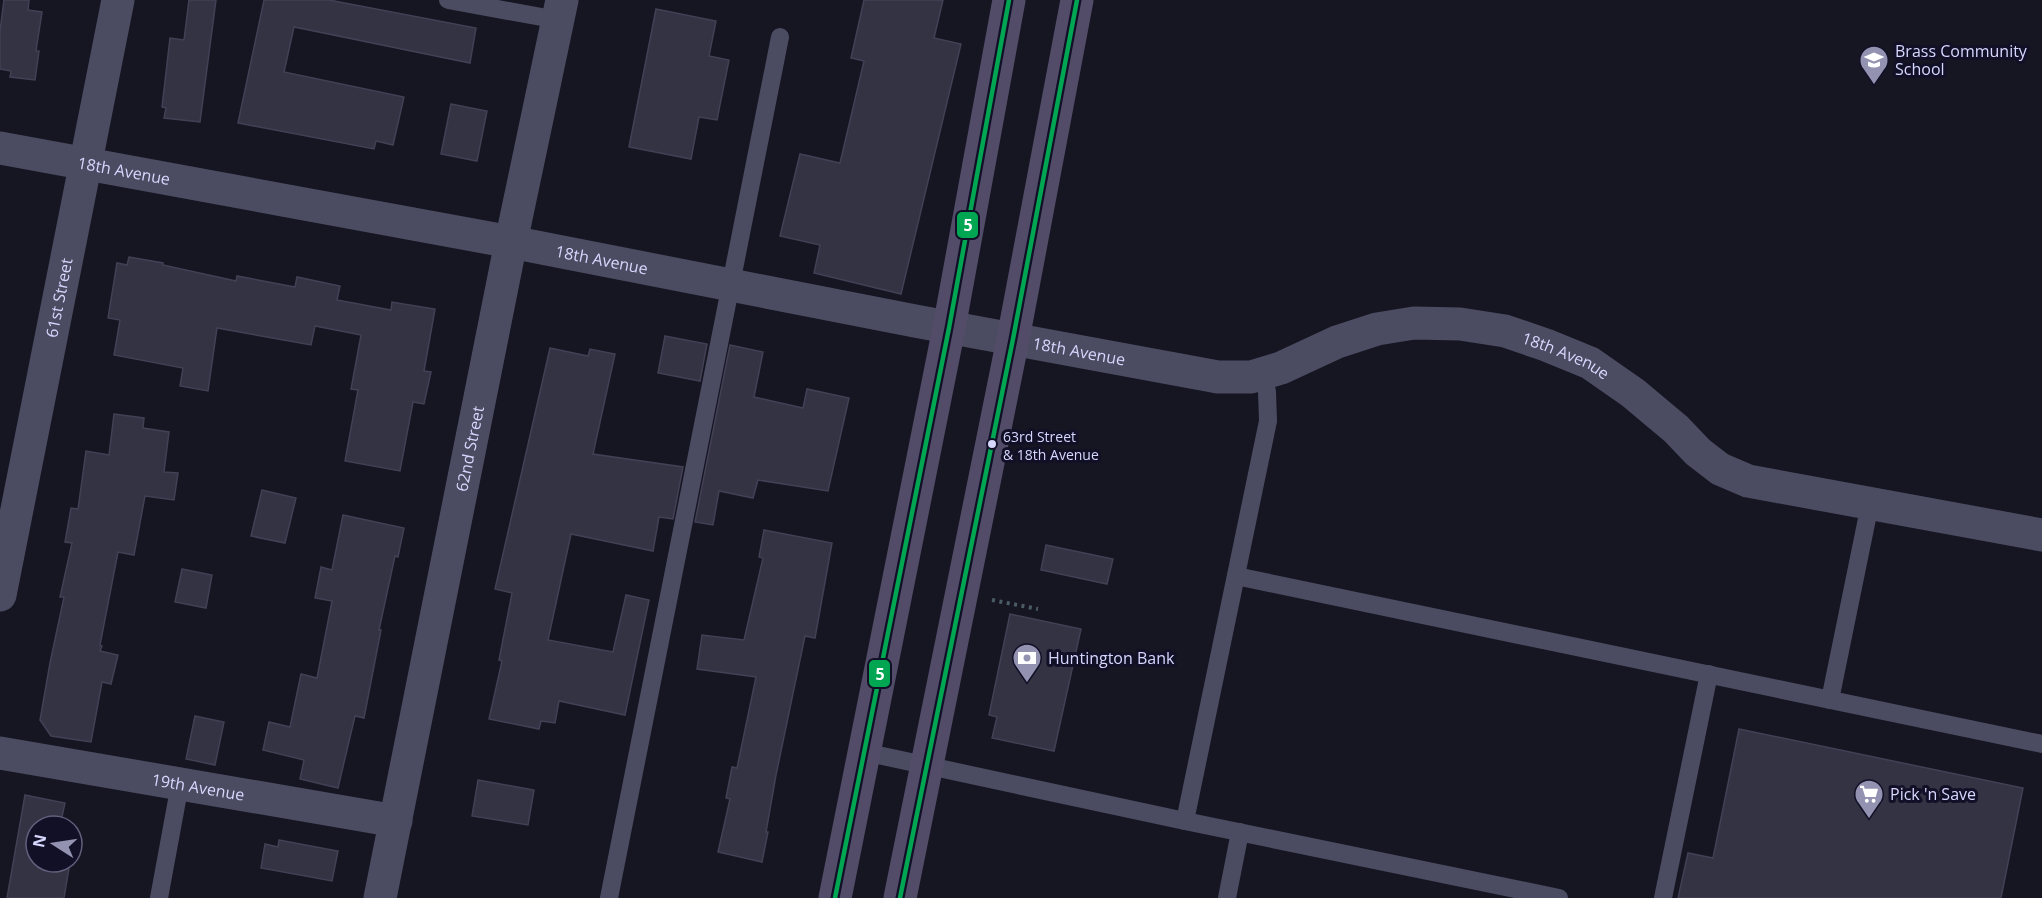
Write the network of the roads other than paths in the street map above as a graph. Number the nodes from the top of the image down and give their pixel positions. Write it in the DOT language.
graph roads {
  1 [pos="118,0"];
  2 [pos="448,0"];
  3 [pos="1009,0"];
  4 [pos="1077,0"];
  5 [pos="560,10"];
  6 [pos="780,37"];
  7 [pos="0,148"];
  8 [pos="85,164"];
  9 [pos="511,242"];
  10 [pos="731,285"];
  11 [pos="949,328"];
  12 [pos="1013,339"];
  13 [pos="1263,374"];
  14 [pos="1870,504"];
  15 [pos="2042,535"];
  16 [pos="1236,576"];
  17 [pos="0,595"];
  18 [pos="1709,674"];
  19 [pos="1830,700"];
  20 [pos="2042,744"];
  21 [pos="864,752"];
  22 [pos="0,753"];
  23 [pos="927,766"];
  24 [pos="180,784"];
  25 [pos="396,821"];
  26 [pos="1185,821"];
  27 [pos="1240,832"];
  28 [pos="159,898"];
  29 [pos="380,898"];
  30 [pos="609,898"];
  31 [pos="835,898"];
  32 [pos="900,898"];
  33 [pos="1227,898"];
  34 [pos="1559,898"];
  35 [pos="1663,898"];
  1 -- 8 [label="street, 61st Street"];
  2 -- 5 [label="lane"];
  3 -- 11 [label="main road"];
  4 -- 12 [label="main road"];
  5 -- 9 [label="street, 62nd Street"];
  6 -- 10 [label="lane"];
  7 -- 8 [label="street, 18th Avenue"];
  8 -- 9 [label="street, 18th Avenue"];
  8 -- 17 [label="street, 61st Street"];
  9 -- 10 [label="street, 18th Avenue"];
  9 -- 25 [label="street, 62nd Street"];
  10 -- 11 [label="street, 18th Avenue"];
  10 -- 30 [label="lane"];
  11 -- 12 [label="street, 18th Avenue"];
  11 -- 21 [label="main road"];
  12 -- 13 [label="street, 18th Avenue"];
  12 -- 23 [label="main road"];
  13 -- 14 [label="street, 18th Avenue"];
  13 -- 16 [label="lane"];
  14 -- 15 [label="street, 18th Avenue"];
  14 -- 19 [label="lane"];
  16 -- 18 [label="lane"];
  16 -- 26 [label="lane"];
  18 -- 19 [label="lane"];
  18 -- 35 [label="lane"];
  19 -- 20 [label="lane"];
  21 -- 23 [label="lane"];
  21 -- 31 [label="main road"];
  22 -- 24 [label="street, 19th Avenue"];
  23 -- 26 [label="lane"];
  23 -- 32 [label="main road"];
  24 -- 25 [label="street, 19th Avenue"];
  24 -- 28 [label="lane"];
  25 -- 29 [label="street, 62nd Street"];
  26 -- 27 [label="lane"];
  27 -- 33 [label="lane"];
  27 -- 34 [label="lane"];
}
